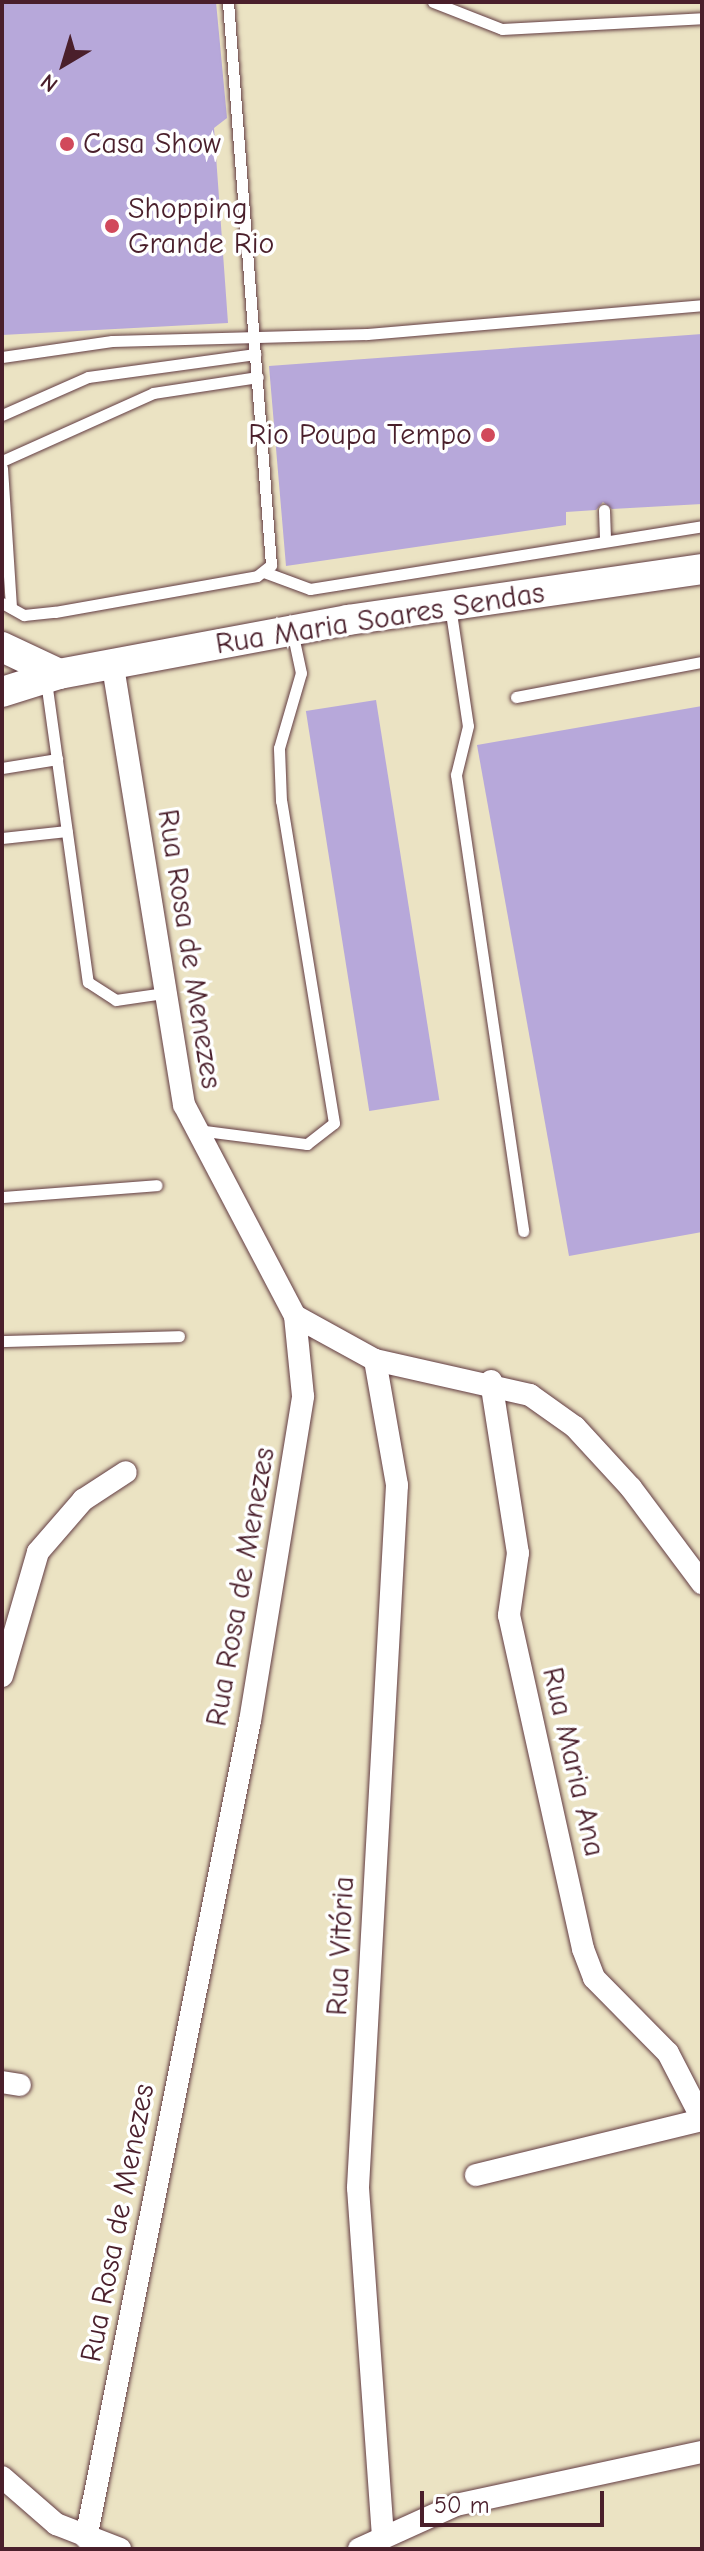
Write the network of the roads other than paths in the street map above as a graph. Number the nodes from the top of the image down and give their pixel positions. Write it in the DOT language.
graph roads {
  1 [pos="228,2"];
  2 [pos="433,2"];
  3 [pos="702,18"];
  4 [pos="702,305"];
  5 [pos="253,339"];
  6 [pos="255,354"];
  7 [pos="2,357"];
  8 [pos="258,377"];
  9 [pos="2,415"];
  10 [pos="2,461"];
  11 [pos="2,468"];
  12 [pos="604,510"];
  13 [pos="702,526"];
  14 [pos="605,539"];
  15 [pos="702,569"];
  16 [pos="264,572"];
  17 [pos="6,605"];
  18 [pos="450,605"];
  19 [pos="292,631"];
  20 [pos="2,647"];
  21 [pos="702,662"];
  22 [pos="113,665"];
  23 [pos="52,677"];
  24 [pos="2,692"];
  25 [pos="516,697"];
  26 [pos="57,759"];
  27 [pos="2,768"];
  28 [pos="67,831"];
  29 [pos="2,838"];
  30 [pos="164,993"];
  31 [pos="195,1130"];
  32 [pos="157,1185"];
  33 [pos="2,1197"];
  34 [pos="523,1231"];
  35 [pos="295,1316"];
  36 [pos="179,1336"];
  37 [pos="2,1341"];
  38 [pos="375,1360"];
  39 [pos="491,1381"];
  40 [pos="126,1472"];
  41 [pos="702,1583"];
  42 [pos="2,1676"];
  43 [pos="702,2120"];
  44 [pos="476,2175"];
  45 [pos="702,2452"];
  46 [pos="2,2477"];
  47 [pos="383,2537"];
  48 [pos="86,2538"];
  49 [pos="120,2549"];
  50 [pos="359,2549"];
  1 -- 5 [label="lane"];
  2 -- 3 [label="lane"];
  4 -- 5 [label="lane"];
  5 -- 6 [label="lane"];
  5 -- 7 [label="lane"];
  6 -- 8 [label="lane"];
  6 -- 9 [label="lane"];
  8 -- 10 [label="lane"];
  8 -- 16 [label="lane"];
  11 -- 17 [label="lane"];
  12 -- 14 [label="lane"];
  13 -- 14 [label="lane"];
  14 -- 16 [label="lane"];
  15 -- 18 [label="main road, Rua Maria Soares Sendas"];
  16 -- 17 [label="lane"];
  18 -- 19 [label="main road, Rua Maria Soares Sendas"];
  18 -- 34 [label="lane"];
  19 -- 22 [label="main road, Rua Maria Soares Sendas"];
  19 -- 31 [label="lane"];
  20 -- 23 [label="main road"];
  21 -- 25 [label="lane"];
  22 -- 23 [label="main road, Rua Maria Soares Sendas"];
  22 -- 30 [label="street, Rua Rosa de Menezes"];
  23 -- 24 [label="main road, Rua Maria Soares Sendas"];
  23 -- 26 [label="lane"];
  26 -- 27 [label="lane"];
  26 -- 28 [label="lane"];
  28 -- 29 [label="lane"];
  28 -- 30 [label="lane"];
  30 -- 31 [label="street, Rua Rosa de Menezes"];
  31 -- 35 [label="street, Rua Rosa de Menezes"];
  32 -- 33 [label="lane"];
  35 -- 38 [label="street"];
  35 -- 48 [label="street, Rua Rosa de Menezes"];
  36 -- 37 [label="lane"];
  38 -- 39 [label="street"];
  38 -- 47 [label="street, Rua Vitória"];
  39 -- 41 [label="street"];
  39 -- 43 [label="street, Rua Maria Ana"];
  40 -- 42 [label="street"];
  43 -- 44 [label="street"];
  45 -- 47 [label="street"];
  46 -- 48 [label="street"];
  47 -- 50 [label="street"];
  48 -- 49 [label="street"];
}
